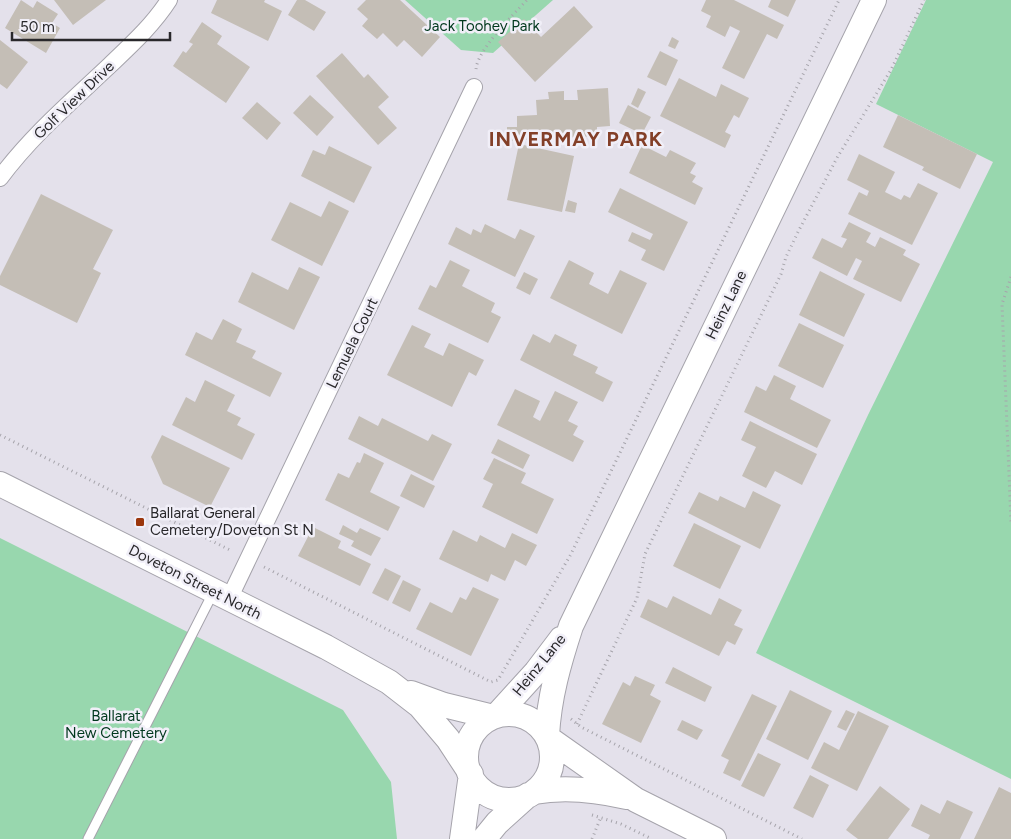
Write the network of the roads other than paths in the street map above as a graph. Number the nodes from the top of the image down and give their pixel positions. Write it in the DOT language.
graph roads {
  1 [pos="169,0"];
  2 [pos="874,0"];
  3 [pos="474,88"];
  4 [pos="0,178"];
  5 [pos="0,484"];
  6 [pos="221,595"];
  7 [pos="578,610"];
  8 [pos="389,682"];
  9 [pos="494,717"];
  10 [pos="547,737"];
  11 [pos="470,773"];
  12 [pos="531,794"];
  13 [pos="636,800"];
  14 [pos="88,839"];
  15 [pos="462,839"];
  16 [pos="484,839"];
  17 [pos="714,839"];
  1 -- 4 [label="street, Golf View Drive"];
  2 -- 7 [label="street, Heinz Lane"];
  3 -- 6 [label="street, Lemuela Court"];
  5 -- 6 [label="street, Doveton Street North"];
  6 -- 8 [label="street, Doveton Street North"];
  6 -- 14 [label="lane"];
  7 -- 9 [label="street, Heinz Lane"];
  7 -- 10 [label="street, Heinz Lane"];
  8 -- 9 [label="street, Doveton Street North"];
  8 -- 11 [label="street, Doveton Street North"];
  9 -- 10 [label="street"];
  9 -- 11 [label="street"];
  10 -- 12 [label="street"];
  10 -- 13 [label="street"];
  11 -- 12 [label="street"];
  11 -- 15 [label="street"];
  12 -- 13 [label="street"];
  12 -- 16 [label="street"];
  13 -- 17 [label="street"];
}
